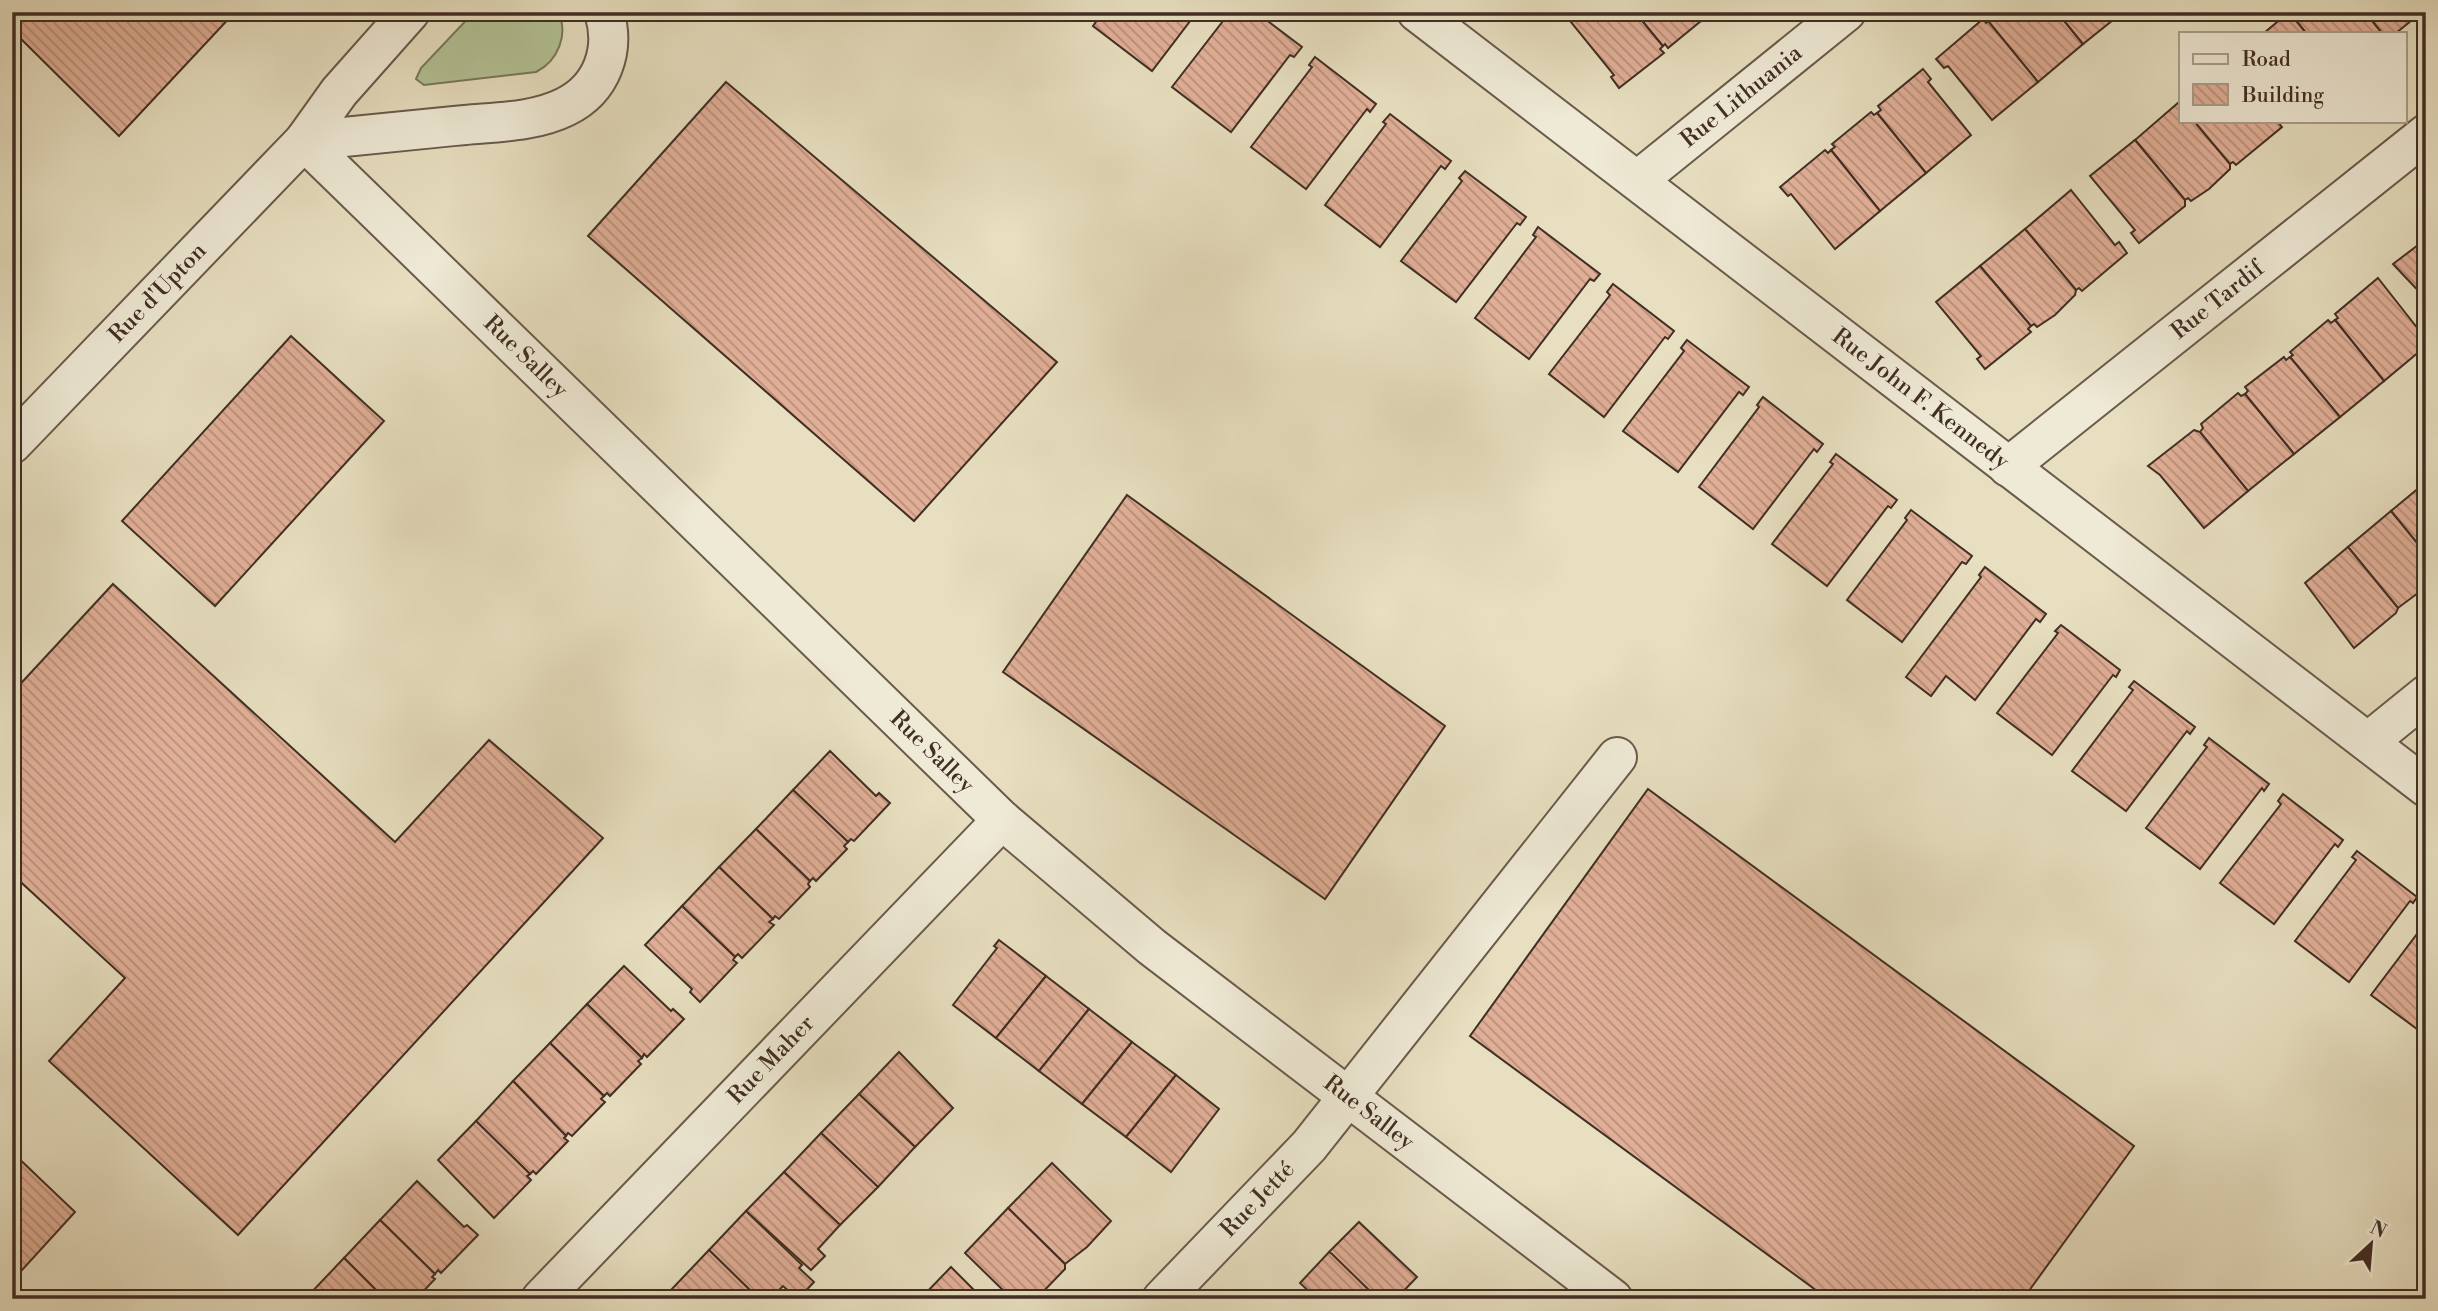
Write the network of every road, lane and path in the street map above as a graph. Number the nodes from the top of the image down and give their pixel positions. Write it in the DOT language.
graph roads {
  1 [pos="410,12"];
  2 [pos="604,12"];
  3 [pos="1417,12"];
  4 [pos="1846,12"];
  5 [pos="2426,134"];
  6 [pos="304,141"];
  7 [pos="1638,180"];
  8 [pos="12,444"];
  9 [pos="2008,467"];
  10 [pos="2426,695"];
  11 [pos="2368,742"];
  12 [pos="1617,757"];
  13 [pos="2426,787"];
  14 [pos="1002,820"];
  15 [pos="1349,1097"];
  16 [pos="541,1299"];
  17 [pos="1162,1299"];
  18 [pos="1614,1299"];
  1 -- 6 [label="street, Rue d'Upton"];
  2 -- 6 [label="street"];
  3 -- 7 [label="street, Rue John F. Kennedy"];
  4 -- 7 [label="street, Rue Lithuania"];
  5 -- 9 [label="street, Rue Tardif"];
  6 -- 8 [label="street, Rue d'Upton"];
  6 -- 14 [label="street, Rue Salley"];
  7 -- 9 [label="street, Rue John F. Kennedy"];
  9 -- 11 [label="street, Rue John F. Kennedy"];
  10 -- 11 [label="street"];
  11 -- 13 [label="street, Rue John F. Kennedy"];
  12 -- 15 [label="street, Rue Jetté"];
  14 -- 15 [label="street, Rue Salley"];
  14 -- 16 [label="street, Rue Maher"];
  15 -- 17 [label="street, Rue Jetté"];
  15 -- 18 [label="street, Rue Salley"];
}
